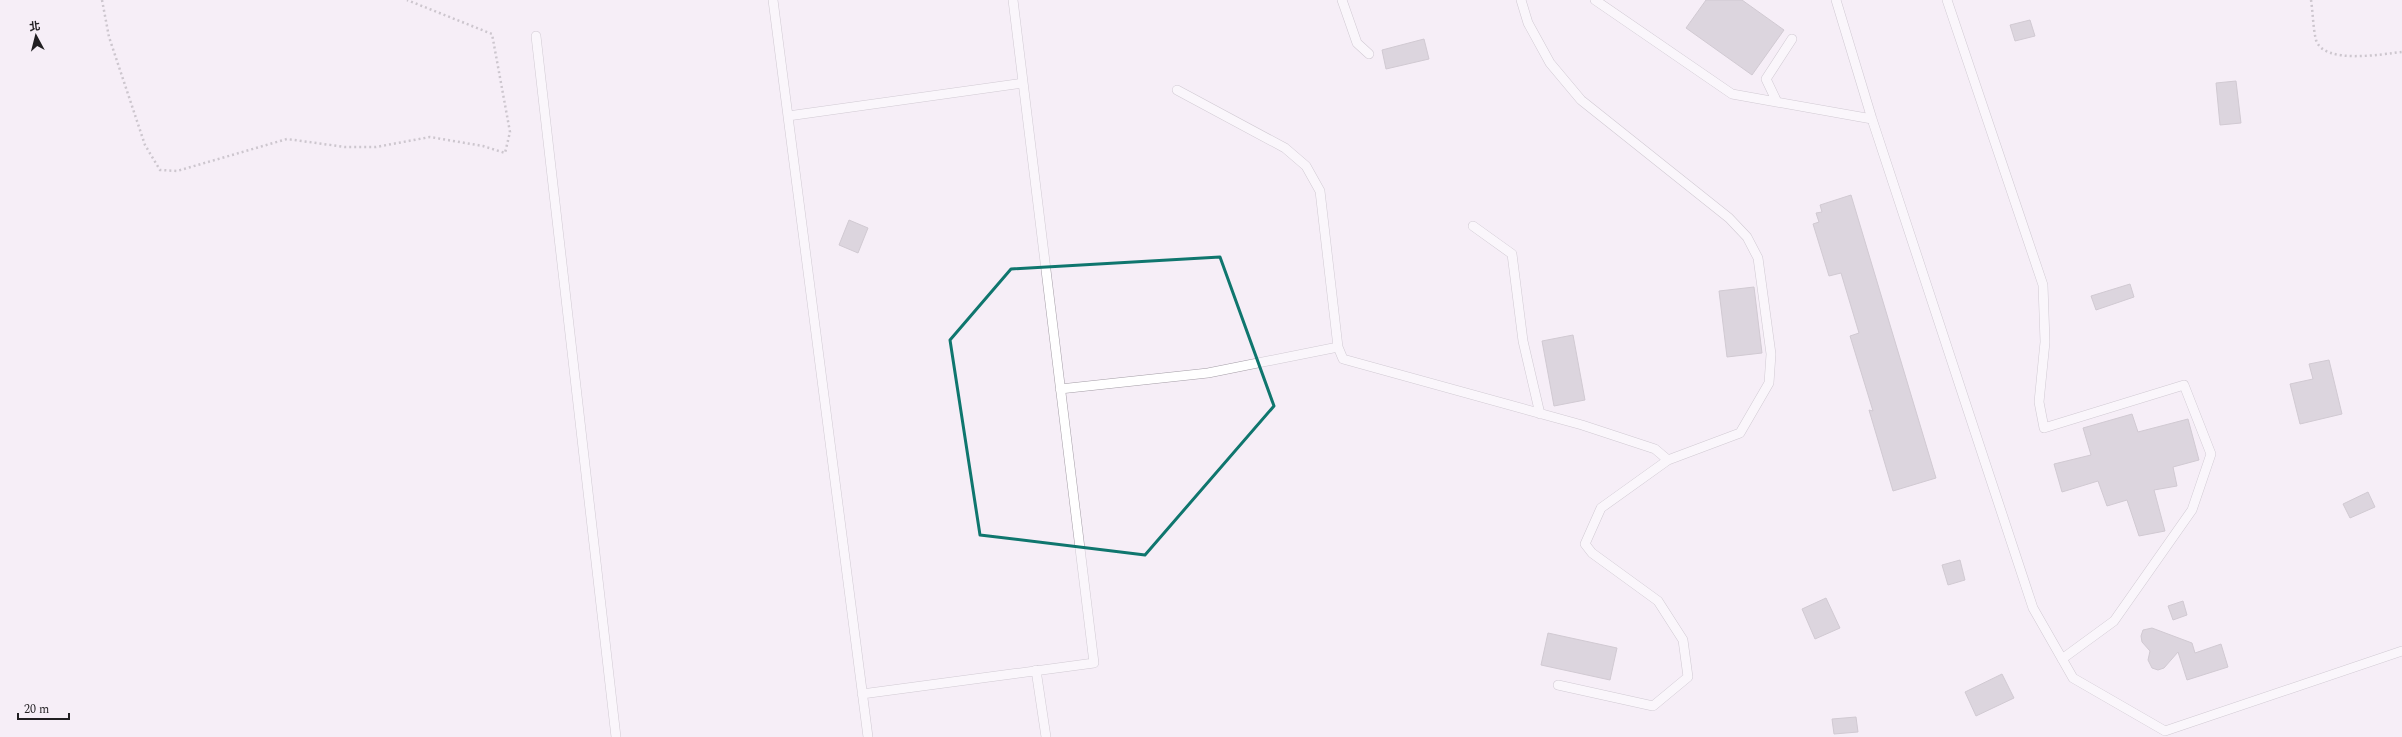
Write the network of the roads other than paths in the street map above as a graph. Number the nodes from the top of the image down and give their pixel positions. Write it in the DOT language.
graph roads {
  1 [pos="773,0"];
  2 [pos="1013,0"];
  3 [pos="1342,0"];
  4 [pos="1522,0"];
  5 [pos="1595,0"];
  6 [pos="1836,0"];
  7 [pos="1947,0"];
  8 [pos="536,36"];
  9 [pos="1792,39"];
  10 [pos="1369,54"];
  11 [pos="1023,82"];
  12 [pos="1177,90"];
  13 [pos="1777,102"];
  14 [pos="788,116"];
  15 [pos="1872,119"];
  16 [pos="1473,226"];
  17 [pos="1338,347"];
  18 [pos="1060,389"];
  19 [pos="1540,414"];
  20 [pos="1668,460"];
  21 [pos="2402,650"];
  22 [pos="2062,659"];
  23 [pos="1036,670"];
  24 [pos="1558,685"];
  25 [pos="862,694"];
  26 [pos="2166,734"];
  27 [pos="616,737"];
  28 [pos="868,737"];
  29 [pos="1046,737"];
  1 -- 14 [label="lane"];
  2 -- 11 [label="lane"];
  3 -- 10 [label="lane"];
  4 -- 20 [label="lane"];
  5 -- 13 [label="lane"];
  6 -- 15 [label="lane"];
  7 -- 22 [label="lane"];
  8 -- 27 [label="lane"];
  9 -- 13 [label="lane"];
  11 -- 14 [label="lane"];
  11 -- 18 [label="lane"];
  12 -- 17 [label="lane"];
  13 -- 15 [label="lane"];
  14 -- 25 [label="lane"];
  15 -- 22 [label="lane"];
  16 -- 19 [label="lane"];
  17 -- 18 [label="lane"];
  17 -- 19 [label="lane"];
  18 -- 23 [label="lane"];
  19 -- 20 [label="lane"];
  20 -- 24 [label="lane"];
  21 -- 26 [label="lane"];
  22 -- 26 [label="lane"];
  23 -- 25 [label="lane"];
  23 -- 29 [label="lane"];
  25 -- 28 [label="lane"];
}
